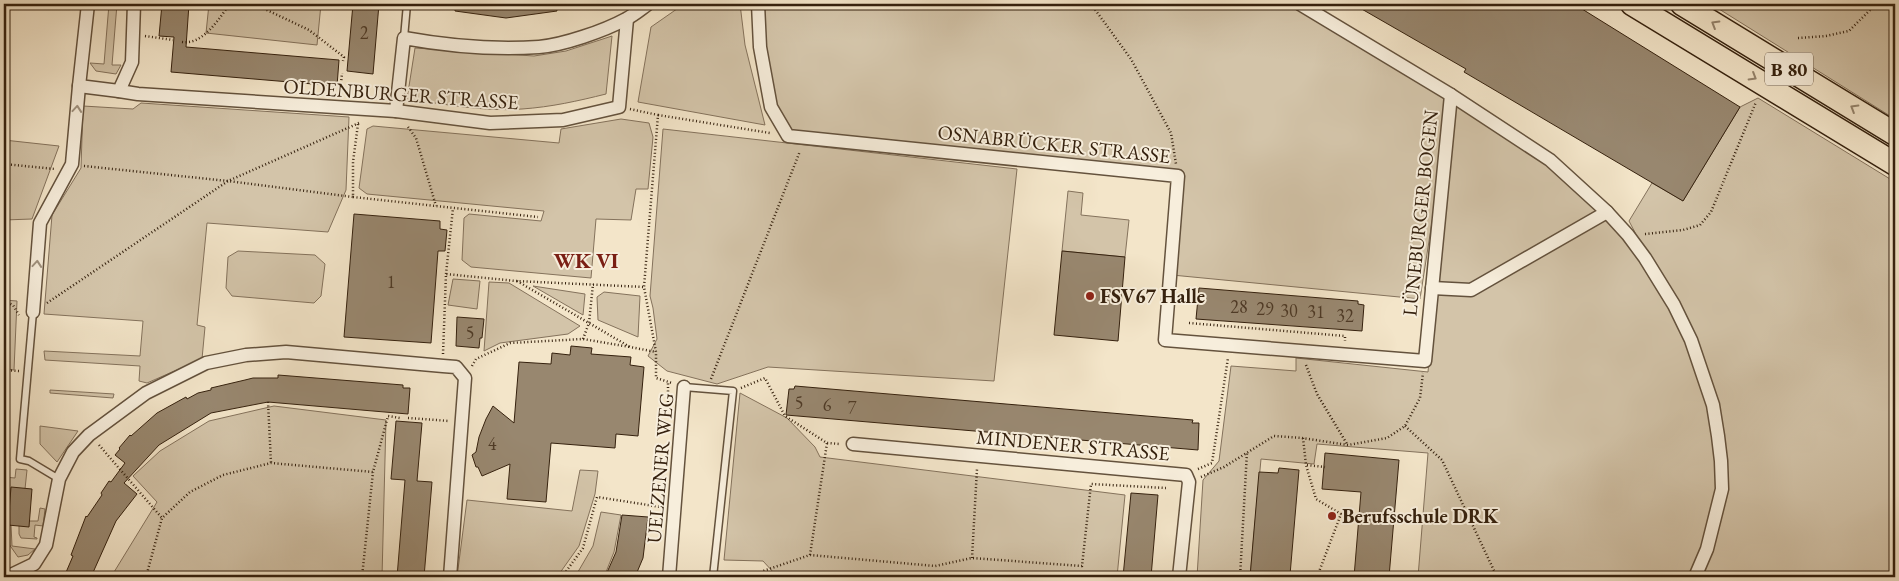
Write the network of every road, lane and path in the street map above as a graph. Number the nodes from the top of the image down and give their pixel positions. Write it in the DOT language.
graph roads {
  1 [pos="88,4"];
  2 [pos="134,4"];
  3 [pos="230,4"];
  4 [pos="254,4"];
  5 [pos="407,4"];
  6 [pos="648,4"];
  7 [pos="758,4"];
  8 [pos="1090,4"];
  9 [pos="1300,4"];
  10 [pos="1632,4"];
  11 [pos="1682,4"];
  12 [pos="1876,4"];
  13 [pos="627,19"];
  14 [pos="404,38"];
  15 [pos="1798,38"];
  16 [pos="182,42"];
  17 [pos="343,61"];
  18 [pos="79,86"];
  19 [pos="120,91"];
  20 [pos="1451,95"];
  21 [pos="1758,98"];
  22 [pos="619,107"];
  23 [pos="396,112"];
  24 [pos="658,114"];
  25 [pos="365,121"];
  26 [pos="358,123"];
  27 [pos="1895,134"];
  28 [pos="788,136"];
  29 [pos="806,138"];
  30 [pos="4,164"];
  31 [pos="72,164"];
  32 [pos="1895,164"];
  33 [pos="1178,176"];
  34 [pos="228,181"];
  35 [pos="353,197"];
  36 [pos="436,206"];
  37 [pos="453,208"];
  38 [pos="1606,212"];
  39 [pos="538,217"];
  40 [pos="1628,235"];
  41 [pos="446,274"];
  42 [pos="516,281"];
  43 [pos="593,284"];
  44 [pos="644,287"];
  45 [pos="1432,288"];
  46 [pos="4,301"];
  47 [pos="33,312"];
  48 [pos="20,316"];
  49 [pos="589,323"];
  50 [pos="1189,324"];
  51 [pos="583,339"];
  52 [pos="1345,343"];
  53 [pos="1230,346"];
  54 [pos="630,347"];
  55 [pos="1300,350"];
  56 [pos="656,352"];
  57 [pos="1425,361"];
  58 [pos="443,366"];
  59 [pos="464,378"];
  60 [pos="668,382"];
  61 [pos="684,387"];
  62 [pos="707,389"];
  63 [pos="733,391"];
  64 [pos="268,402"];
  65 [pos="668,411"];
  66 [pos="400,418"];
  67 [pos="408,418"];
  68 [pos="462,421"];
  69 [pos="1405,426"];
  70 [pos="89,434"];
  71 [pos="1302,438"];
  72 [pos="853,444"];
  73 [pos="1348,445"];
  74 [pos="1248,452"];
  75 [pos="978,455"];
  76 [pos="271,463"];
  77 [pos="1306,465"];
  78 [pos="1325,467"];
  79 [pos="373,472"];
  80 [pos="59,479"];
  81 [pos="1187,482"];
  82 [pos="664,508"];
  83 [pos="162,518"];
  84 [pos="810,555"];
  85 [pos="972,558"];
  86 [pos="5,576"];
  87 [pos="146,577"];
  88 [pos="362,577"];
  89 [pos="450,577"];
  90 [pos="562,577"];
  91 [pos="669,577"];
  92 [pos="712,577"];
  93 [pos="755,577"];
  94 [pos="1179,577"];
  95 [pos="1240,577"];
  96 [pos="1317,577"];
  97 [pos="1497,577"];
  98 [pos="1695,577"];
  1 -- 18 [label="street"];
  2 -- 19 [label="street"];
  3 -- 16 [label="path"];
  4 -- 17 [label="path"];
  5 -- 14 [label="lane"];
  6 -- 13 [label="street"];
  7 -- 28 [label="street"];
  8 -- 33 [label="path"];
  9 -- 20 [label="street, LÜNEBURGER BOGEN"];
  10 -- 32 [label="highway, B 80, one-way"];
  27 -- 11 [label="highway, B 80, one-way"];
  12 -- 15 [label="path"];
  13 -- 14 [label="street"];
  13 -- 22 [label="street"];
  14 -- 23 [label="street"];
  18 -- 19 [label="street, OLDENBURGER STRASSE"];
  31 -- 18 [label="street, one-way"];
  19 -- 23 [label="street, OLDENBURGER STRASSE"];
  20 -- 38 [label="street"];
  20 -- 45 [label="street, LÜNEBURGER BOGEN"];
  21 -- 40 [label="path"];
  22 -- 23 [label="street, OLDENBURGER STRASSE"];
  22 -- 24 [label="path"];
  23 -- 36 [label="path"];
  24 -- 28 [label="path"];
  24 -- 44 [label="path"];
  25 -- 26 [label="path"];
  26 -- 34 [label="path"];
  26 -- 35 [label="path"];
  28 -- 29 [label="street, OSNABRÜCKER STRASSE"];
  29 -- 33 [label="street, OSNABRÜCKER STRASSE"];
  29 -- 62 [label="path"];
  30 -- 31 [label="path"];
  31 -- 34 [label="path"];
  47 -- 31 [label="street, one-way"];
  33 -- 53 [label="street, OSNABRÜCKER STRASSE"];
  34 -- 35 [label="path"];
  34 -- 47 [label="path"];
  35 -- 36 [label="path"];
  36 -- 37 [label="path"];
  37 -- 39 [label="path"];
  37 -- 41 [label="path"];
  38 -- 40 [label="street"];
  38 -- 45 [label="street"];
  40 -- 98 [label="street"];
  41 -- 42 [label="path"];
  41 -- 58 [label="path"];
  42 -- 43 [label="path"];
  42 -- 49 [label="path"];
  43 -- 44 [label="path"];
  43 -- 49 [label="path"];
  44 -- 56 [label="path"];
  45 -- 57 [label="street, LÜNEBURGER BOGEN"];
  46 -- 48 [label="path"];
  47 -- 80 [label="lane"];
  49 -- 51 [label="path"];
  49 -- 54 [label="path"];
  50 -- 52 [label="path"];
  51 -- 54 [label="path"];
  51 -- 59 [label="path"];
  53 -- 55 [label="street, OSNABRÜCKER STRASSE"];
  53 -- 81 [label="path"];
  54 -- 56 [label="path"];
  55 -- 57 [label="street, OSNABRÜCKER STRASSE"];
  55 -- 73 [label="path"];
  56 -- 60 [label="path"];
  57 -- 69 [label="path"];
  58 -- 59 [label="street"];
  58 -- 70 [label="street"];
  59 -- 68 [label="street"];
  60 -- 61 [label="path"];
  60 -- 65 [label="path"];
  61 -- 62 [label="lane, UELZENER WEG"];
  61 -- 91 [label="street, UELZENER WEG"];
  62 -- 63 [label="lane, UELZENER WEG"];
  63 -- 84 [label="path"];
  63 -- 92 [label="lane"];
  64 -- 76 [label="path"];
  66 -- 79 [label="path"];
  67 -- 68 [label="path"];
  68 -- 89 [label="street"];
  69 -- 73 [label="path"];
  69 -- 97 [label="path"];
  70 -- 80 [label="street"];
  70 -- 83 [label="path"];
  71 -- 73 [label="path"];
  71 -- 74 [label="path"];
  71 -- 77 [label="path"];
  72 -- 75 [label="street, MINDENER STRASSE"];
  74 -- 81 [label="path"];
  74 -- 95 [label="path"];
  75 -- 81 [label="street, MINDENER STRASSE"];
  75 -- 85 [label="path"];
  76 -- 79 [label="path"];
  76 -- 83 [label="path"];
  77 -- 78 [label="path"];
  77 -- 96 [label="path"];
  79 -- 88 [label="path"];
  80 -- 86 [label="street"];
  81 -- 85 [label="path"];
  81 -- 94 [label="street"];
  82 -- 90 [label="path"];
  83 -- 87 [label="path"];
  84 -- 85 [label="path"];
  84 -- 93 [label="path"];
}
